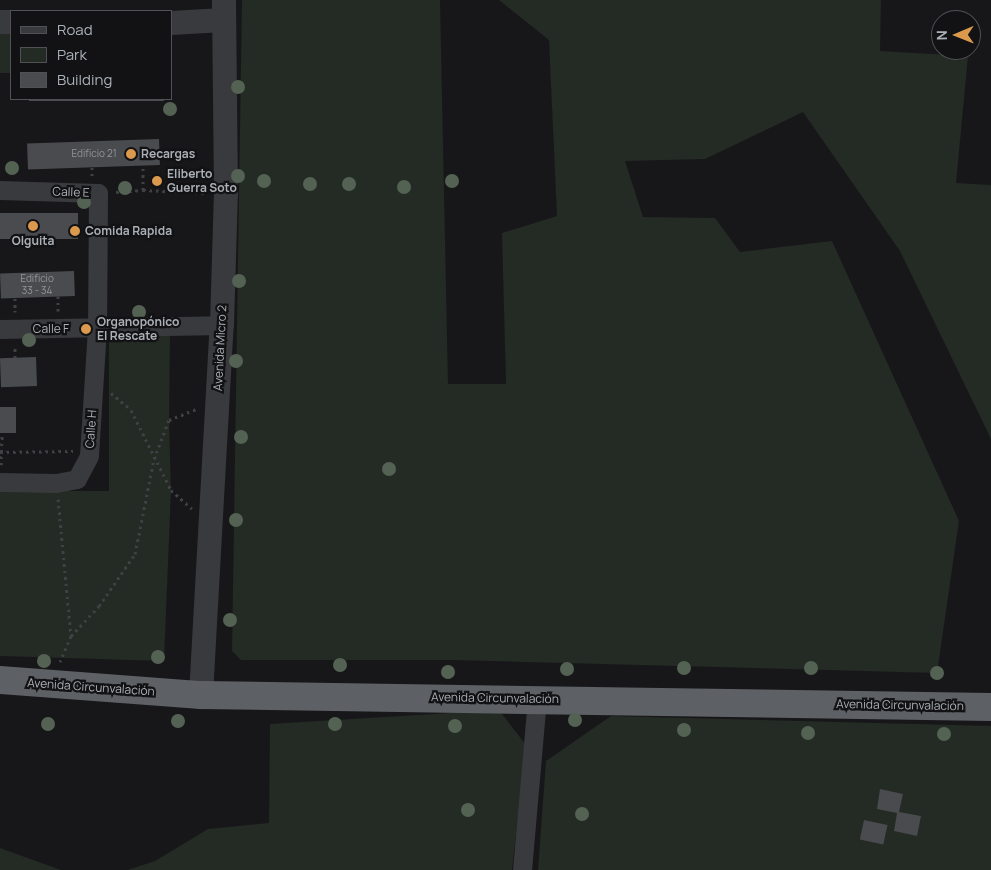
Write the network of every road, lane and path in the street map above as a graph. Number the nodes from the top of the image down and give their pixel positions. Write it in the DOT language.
graph roads {
  1 [pos="224,10"];
  2 [pos="172,23"];
  3 [pos="143,166"];
  4 [pos="0,190"];
  5 [pos="143,190"];
  6 [pos="98,193"];
  7 [pos="226,194"];
  8 [pos="222,325"];
  9 [pos="98,328"];
  10 [pos="0,329"];
  11 [pos="8,347"];
  12 [pos="24,347"];
  13 [pos="94,379"];
  14 [pos="218,399"];
  15 [pos="2,433"];
  16 [pos="75,442"];
  17 [pos="0,452"];
  18 [pos="154,459"];
  19 [pos="0,482"];
  20 [pos="56,483"];
  21 [pos="210,527"];
  22 [pos="71,636"];
  23 [pos="0,680"];
  24 [pos="52,684"];
  25 [pos="201,695"];
  26 [pos="537,699"];
  27 [pos="991,707"];
  28 [pos="522,870"];
  1 -- 2 [label="street"];
  1 -- 7 [label="street, Avenida Micro 2"];
  3 -- 5 [label="path"];
  4 -- 6 [label="street, Calle E"];
  5 -- 6 [label="path"];
  5 -- 7 [label="path"];
  6 -- 9 [label="street, Calle E"];
  7 -- 8 [label="street, Avenida Micro 2"];
  8 -- 9 [label="street, Calle F"];
  8 -- 14 [label="street, Avenida Micro 2"];
  9 -- 10 [label="street, Calle F"];
  9 -- 13 [label="street, Calle H"];
  11 -- 12 [label="path"];
  13 -- 18 [label="path"];
  13 -- 20 [label="street, Calle H"];
  14 -- 18 [label="path"];
  14 -- 21 [label="street, Avenida Micro 2"];
  15 -- 17 [label="path"];
  16 -- 17 [label="path"];
  17 -- 19 [label="path"];
  18 -- 21 [label="path"];
  18 -- 22 [label="path"];
  19 -- 20 [label="street, Calle H"];
  20 -- 22 [label="path"];
  21 -- 25 [label="street, Avenida Micro 2"];
  22 -- 24 [label="path"];
  23 -- 24 [label="highway, Avenida Circunvalación"];
  24 -- 25 [label="highway, Avenida Circunvalación"];
  25 -- 26 [label="highway, Avenida Circunvalación"];
  26 -- 27 [label="highway, Avenida Circunvalación"];
  26 -- 28 [label="street"];
}
